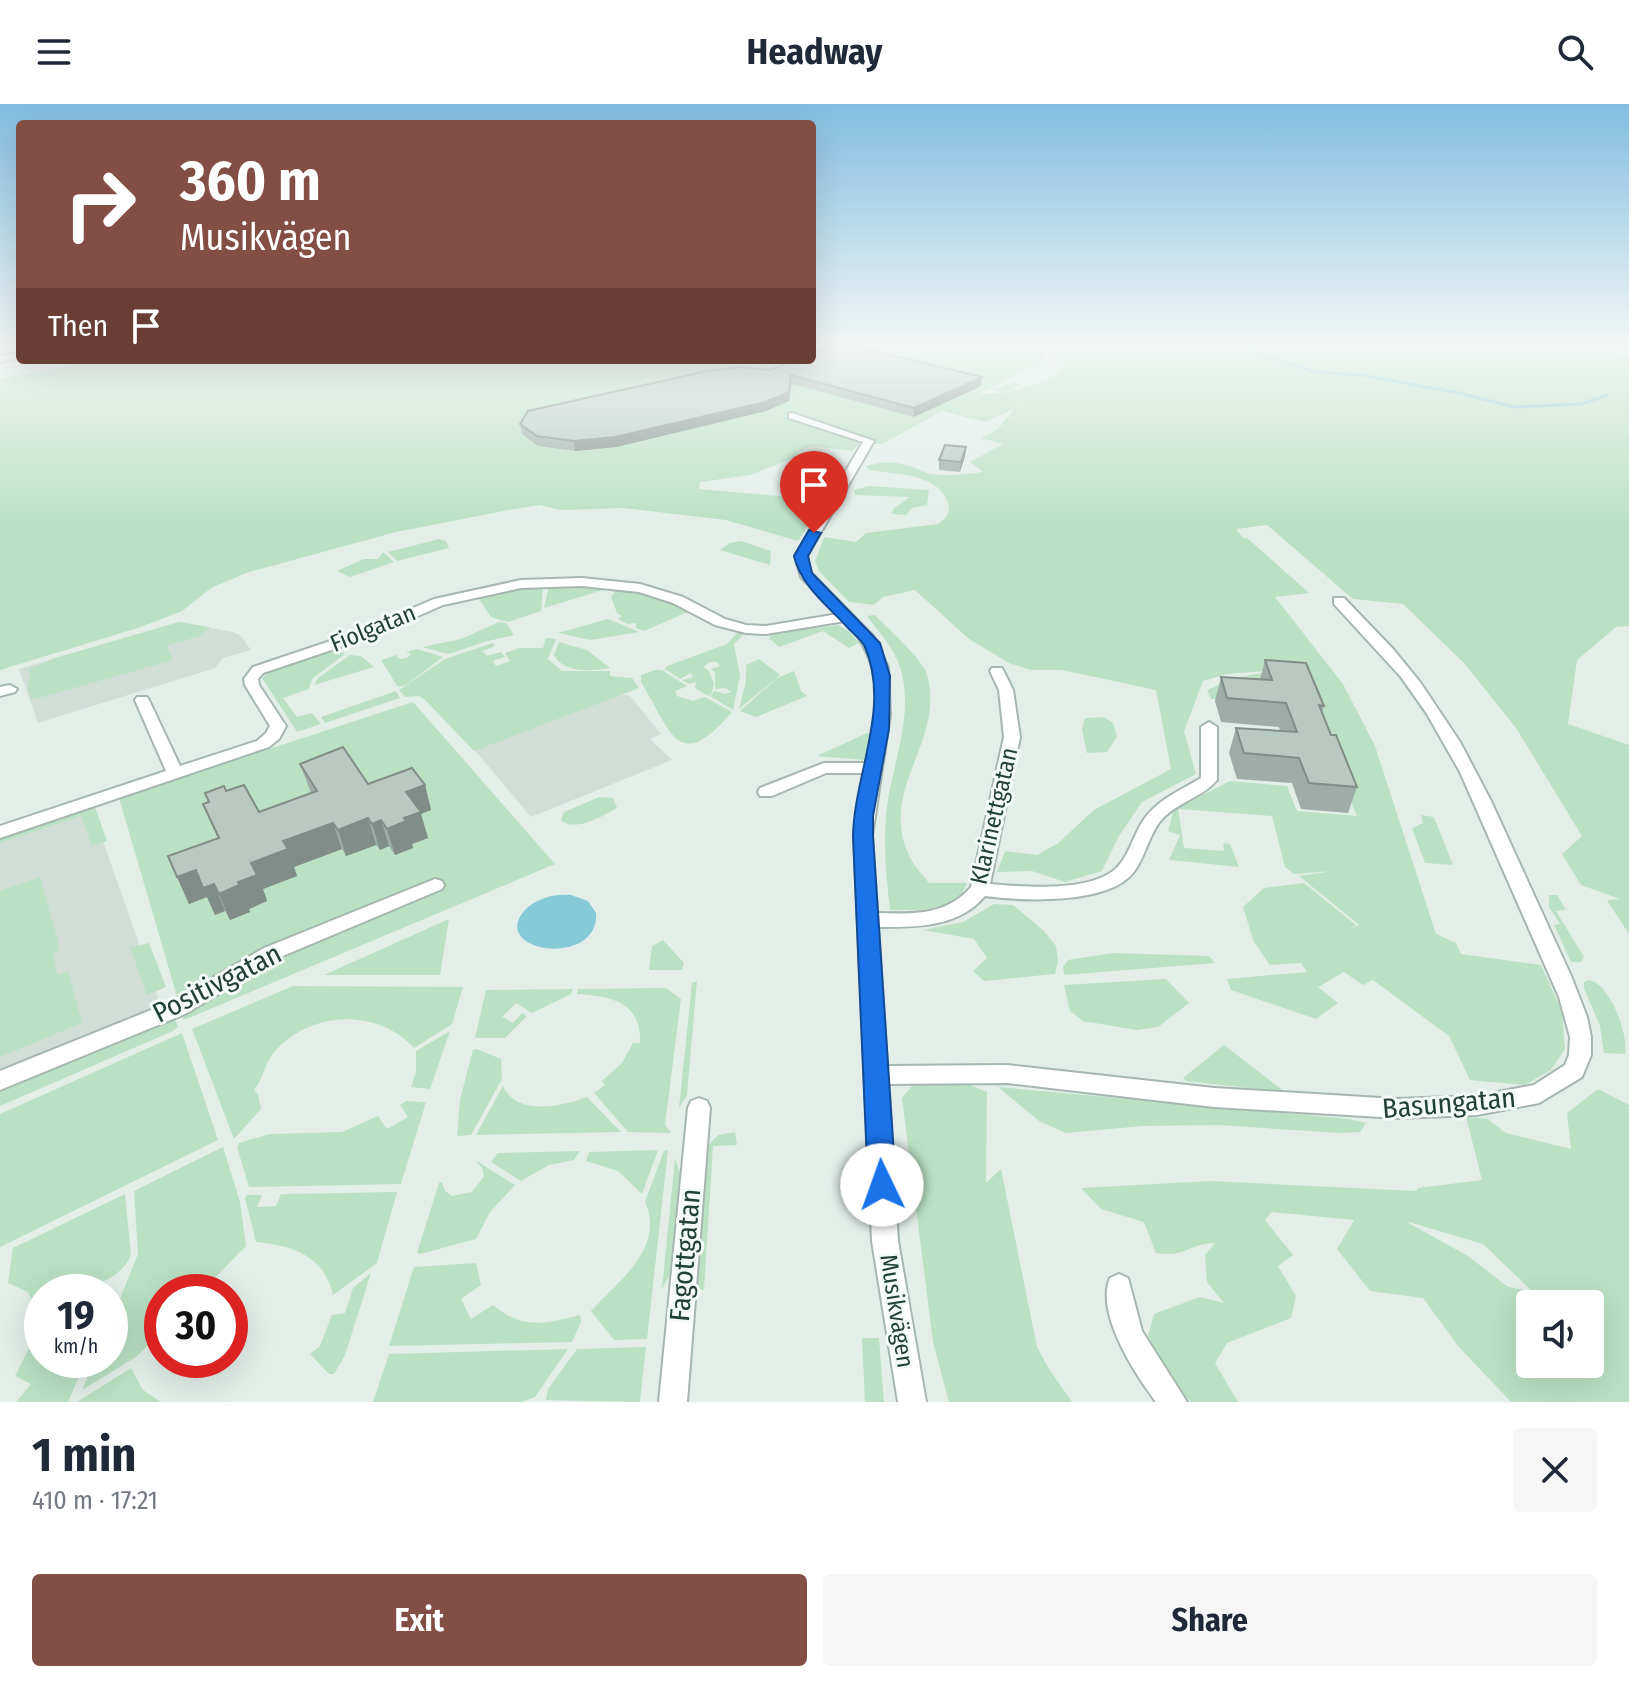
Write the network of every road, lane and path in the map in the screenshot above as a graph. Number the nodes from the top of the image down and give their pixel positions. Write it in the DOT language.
graph roads {
  1 [pos="792,416"];
  2 [pos="1339,601"];
  3 [pos="846,617"];
  4 [pos="997,671"];
  5 [pos="142,700"];
  6 [pos="1209,727"];
  7 [pos="873,768"];
  8 [pos="175,773"];
  9 [pos="766,792"];
  10 [pos="0,832"];
  11 [pos="435,885"];
  12 [pos="980,889"];
  13 [pos="867,920"];
  14 [pos="876,1075"];
  15 [pos="0,1081"];
  16 [pos="699,1108"];
  17 [pos="1119,1287"];
  18 [pos="673,1402"];
  19 [pos="912,1402"];
  20 [pos="1173,1402"];
  1 -- 3 [label="street, Musikvägen"];
  2 -- 14 [label="street, Basungatan"];
  3 -- 7 [label="street, Musikvägen"];
  3 -- 8 [label="street, Fiolgatan"];
  4 -- 12 [label="street, Klarinettgatan"];
  5 -- 8 [label="street"];
  6 -- 12 [label="street"];
  7 -- 9 [label="street"];
  7 -- 13 [label="street, Musikvägen"];
  8 -- 10 [label="street, Fiolgatan"];
  11 -- 15 [label="street, Positivgatan"];
  12 -- 13 [label="street, Klarinettgatan"];
  13 -- 14 [label="street, Musikvägen"];
  14 -- 19 [label="street, Musikvägen"];
  16 -- 18 [label="street, Fagottgatan"];
  17 -- 20 [label="street"];
}
